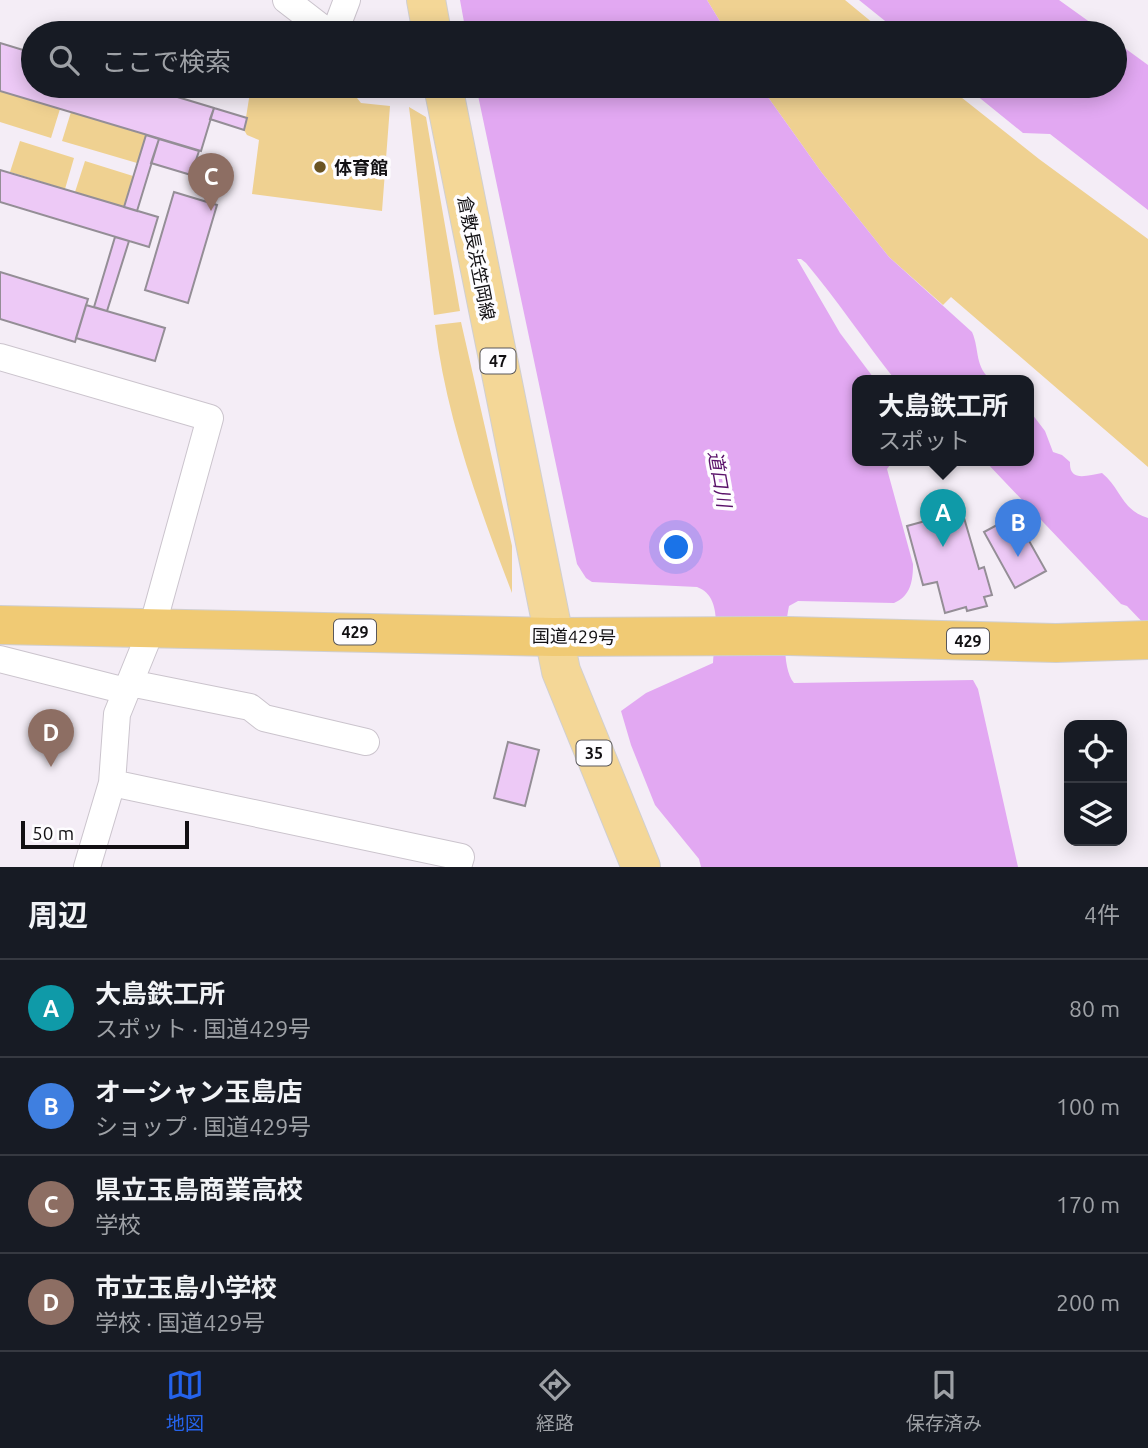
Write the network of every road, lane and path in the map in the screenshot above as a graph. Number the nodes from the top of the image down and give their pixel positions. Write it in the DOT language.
graph roads {
  1 [pos="286,0"];
  2 [pos="347,0"];
  3 [pos="426,0"];
  4 [pos="313,21"];
  5 [pos="339,21"];
  6 [pos="430,21"];
  7 [pos="445,98"];
  8 [pos="0,357"];
  9 [pos="0,625"];
  10 [pos="152,628"];
  11 [pos="553,636"];
  12 [pos="1148,640"];
  13 [pos="0,659"];
  14 [pos="128,687"];
  15 [pos="366,742"];
  16 [pos="112,783"];
  17 [pos="88,867"];
  18 [pos="458,867"];
  19 [pos="641,867"];
  1 -- 4 [label="street"];
  2 -- 5 [label="street"];
  3 -- 6 [label="main road"];
  7 -- 11 [label="main road, 倉敷長浜笠岡線 / 47"];
  8 -- 10 [label="street"];
  9 -- 10 [label="highway, 国道429号 / 429"];
  10 -- 11 [label="highway, 国道429号 / 429"];
  10 -- 14 [label="street"];
  11 -- 12 [label="highway, 国道429号 / 429"];
  11 -- 19 [label="main road, 35"];
  13 -- 14 [label="street"];
  14 -- 15 [label="street"];
  14 -- 16 [label="street"];
  16 -- 17 [label="street"];
  16 -- 18 [label="street"];
}
